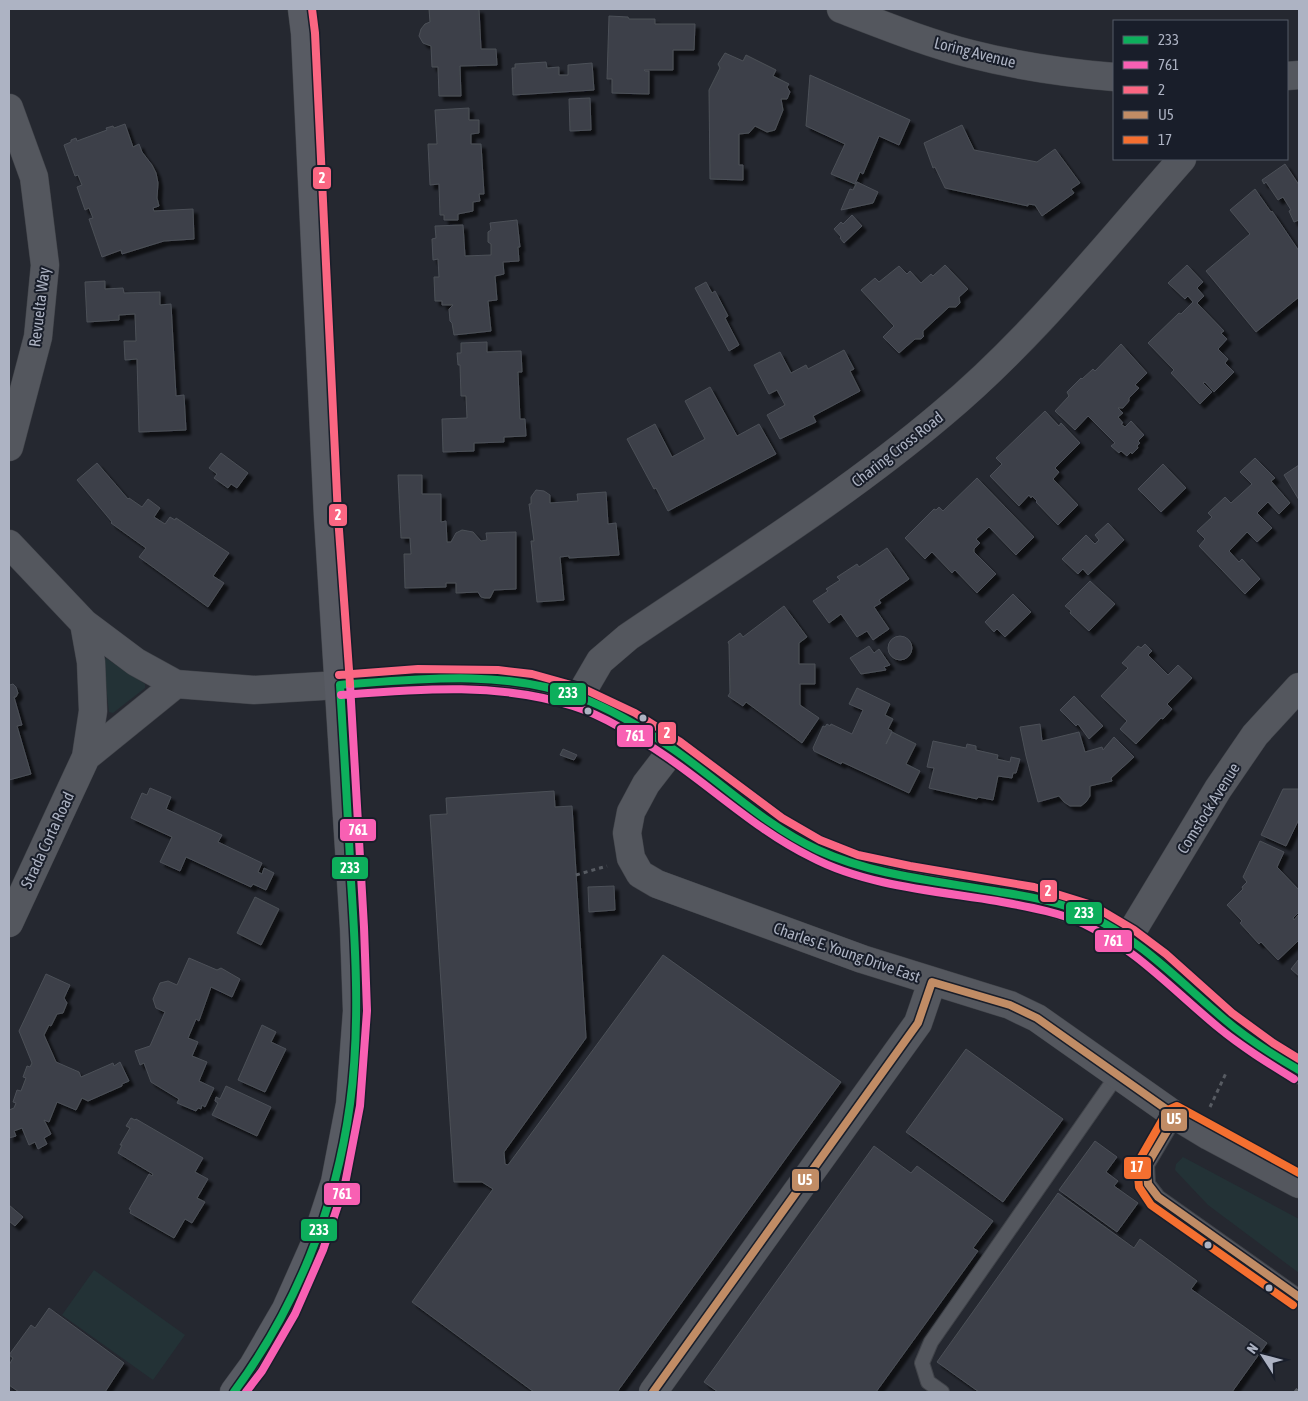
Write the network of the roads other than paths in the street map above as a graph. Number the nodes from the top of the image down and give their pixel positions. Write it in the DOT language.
graph roads {
  1 [pos="302,9"];
  2 [pos="841,9"];
  3 [pos="1113,77"];
  4 [pos="9,108"];
  5 [pos="1181,160"];
  6 [pos="9,447"];
  7 [pos="9,544"];
  8 [pos="84,623"];
  9 [pos="176,684"];
  10 [pos="340,685"];
  11 [pos="579,697"];
  12 [pos="1295,700"];
  13 [pos="673,749"];
  14 [pos="86,757"];
  15 [pos="9,922"];
  16 [pos="1128,938"];
  17 [pos="932,982"];
  18 [pos="1299,1070"];
  19 [pos="1118,1074"];
  20 [pos="1176,1116"];
  21 [pos="1299,1184"];
  22 [pos="1299,1297"];
  23 [pos="234,1392"];
  24 [pos="653,1392"];
  25 [pos="942,1392"];
  1 -- 10 [label="main road"];
  2 -- 3 [label="street, Loring Avenue"];
  4 -- 6 [label="street, Revuelta Way"];
  5 -- 11 [label="street, Charing Cross Road"];
  7 -- 8 [label="street"];
  8 -- 9 [label="street"];
  8 -- 14 [label="street, Strada Corta Road"];
  9 -- 10 [label="street"];
  9 -- 14 [label="street, Strada Corta Road"];
  10 -- 11 [label="main road"];
  10 -- 23 [label="main road"];
  11 -- 13 [label="main road"];
  12 -- 16 [label="street, Comstock Avenue"];
  13 -- 16 [label="main road"];
  13 -- 17 [label="street, Charles E. Young Drive East"];
  14 -- 15 [label="street, Strada Corta Road"];
  16 -- 18 [label="main road"];
  17 -- 19 [label="street, Charles E. Young Drive East"];
  17 -- 24 [label="street"];
  19 -- 20 [label="street, Charles E. Young Drive East"];
  19 -- 25 [label="lane"];
  20 -- 21 [label="street, Charles E. Young Drive East"];
  20 -- 22 [label="lane"];
}
